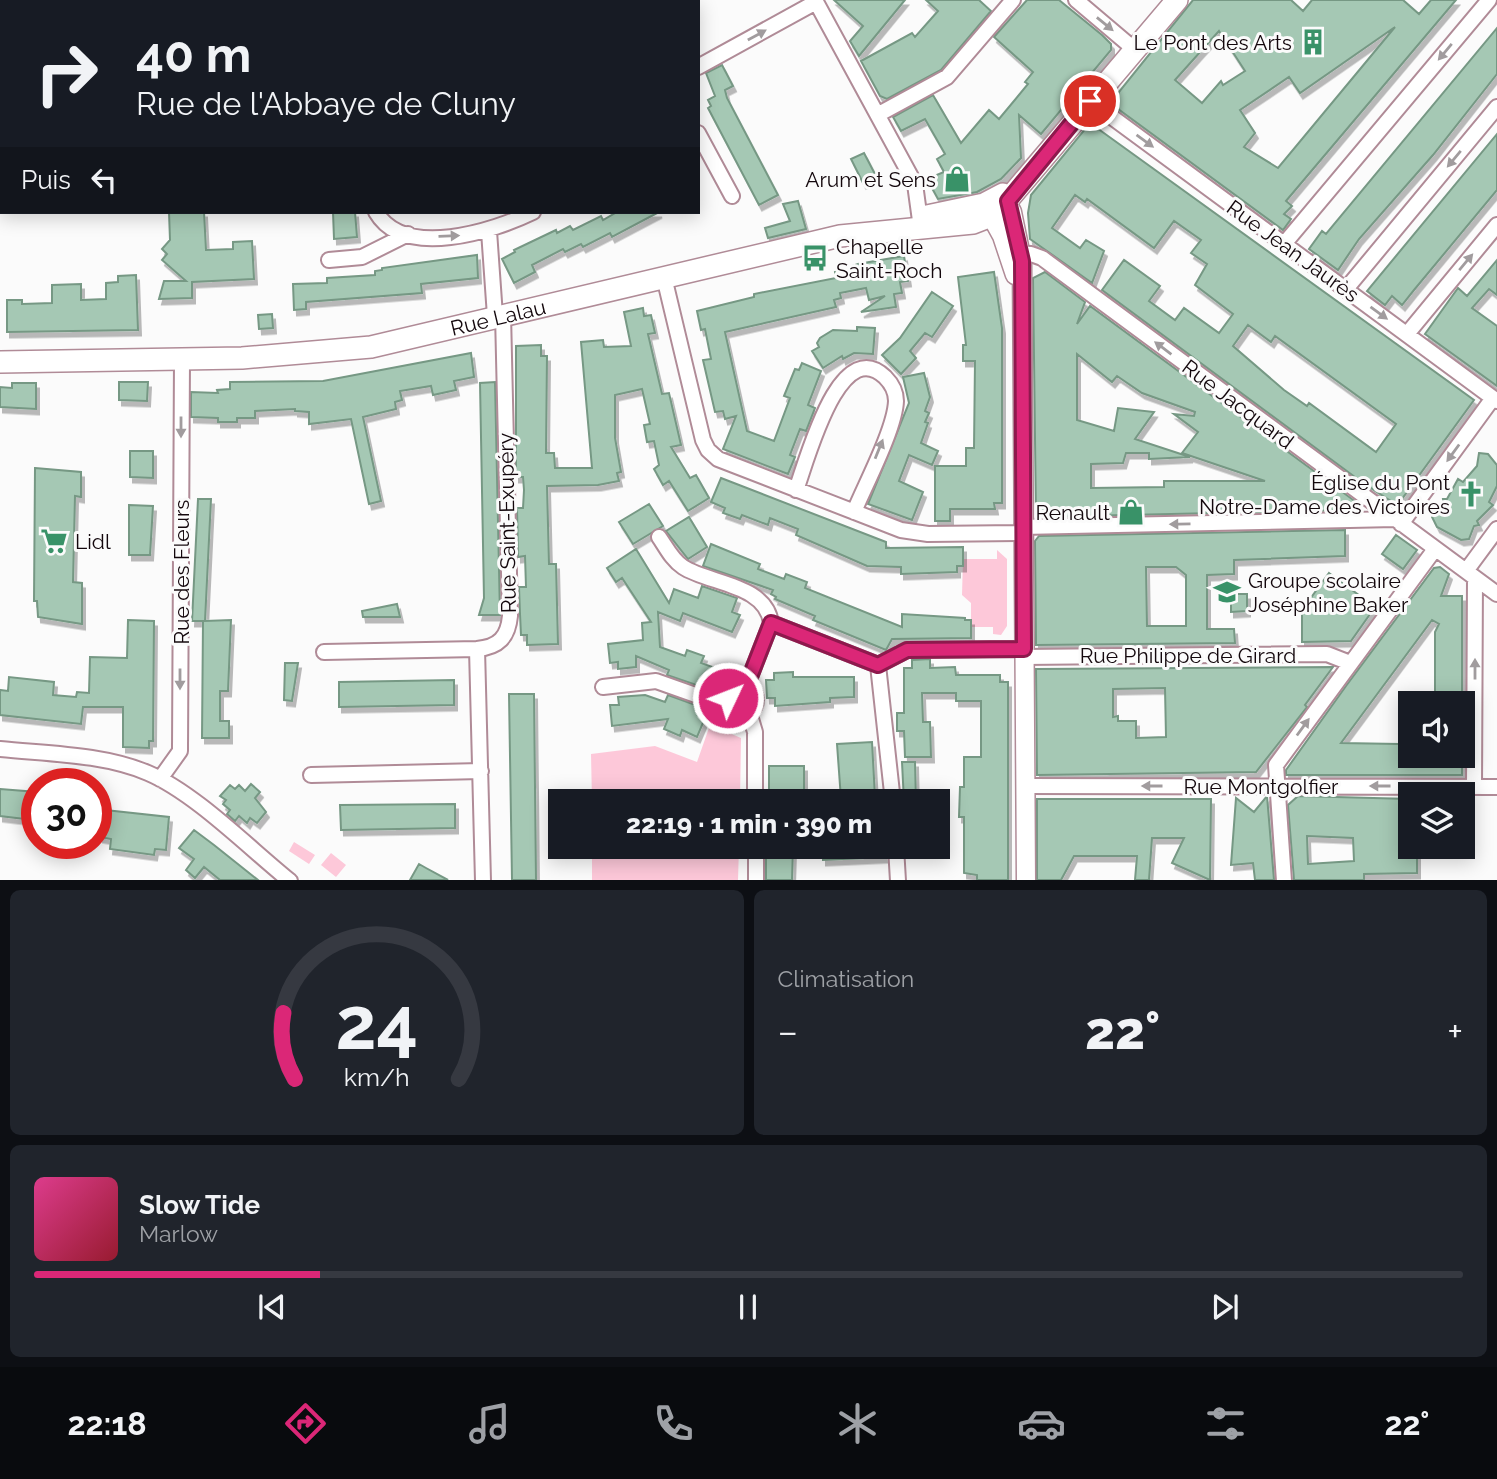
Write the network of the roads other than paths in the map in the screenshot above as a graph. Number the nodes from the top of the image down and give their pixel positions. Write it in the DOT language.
graph roads {
  1 [pos="1013,0"];
  2 [pos="1076,0"];
  3 [pos="1177,0"];
  4 [pos="1489,0"];
  5 [pos="816,1"];
  6 [pos="1134,49"];
  7 [pos="700,66"];
  8 [pos="1090,101"];
  9 [pos="1497,107"];
  10 [pos="879,114"];
  11 [pos="700,137"];
  12 [pos="732,196"];
  13 [pos="1006,197"];
  14 [pos="988,210"];
  15 [pos="378,214"];
  16 [pos="528,214"];
  17 [pos="921,223"];
  18 [pos="1497,225"];
  19 [pos="489,231"];
  20 [pos="408,234"];
  21 [pos="1284,244"];
  22 [pos="1015,253"];
  23 [pos="329,260"];
  24 [pos="664,276"];
  25 [pos="1346,289"];
  26 [pos="499,315"];
  27 [pos="1407,334"];
  28 [pos="182,359"];
  29 [pos="0,362"];
  30 [pos="1495,399"];
  31 [pos="796,490"];
  32 [pos="854,512"];
  33 [pos="1398,522"];
  34 [pos="1497,529"];
  35 [pos="1022,530"];
  36 [pos="659,537"];
  37 [pos="1435,549"];
  38 [pos="1471,575"];
  39 [pos="1497,593"];
  40 [pos="771,623"];
  41 [pos="477,649"];
  42 [pos="324,652"];
  43 [pos="1024,653"];
  44 [pos="1350,663"];
  45 [pos="878,665"];
  46 [pos="603,687"];
  47 [pos="746,687"];
  48 [pos="728,701"];
  49 [pos="749,712"];
  50 [pos="0,749"];
  51 [pos="481,771"];
  52 [pos="311,775"];
  53 [pos="160,779"];
  54 [pos="1474,782"];
  55 [pos="1025,786"];
  56 [pos="1276,786"];
  57 [pos="1398,787"];
  58 [pos="1475,787"];
  59 [pos="1497,787"];
  60 [pos="755,789"];
  61 [pos="892,789"];
  62 [pos="756,859"];
  63 [pos="897,859"];
  64 [pos="290,880"];
  65 [pos="483,880"];
  66 [pos="756,880"];
  67 [pos="898,880"];
  68 [pos="1026,880"];
  69 [pos="1284,880"];
  1 -- 10 [label="street"];
  2 -- 6 [label="street, one-way"];
  3 -- 6 [label="main road, Rue Lalau"];
  4 -- 21 [label="street, one-way"];
  7 -- 5 [label="street, one-way"];
  5 -- 10 [label="street"];
  6 -- 8 [label="main road, Rue Lalau"];
  8 -- 13 [label="main road, Rue Lalau"];
  8 -- 21 [label="street, Rue Jean Jaurès, one-way"];
  9 -- 25 [label="street, one-way"];
  10 -- 17 [label="street"];
  11 -- 12 [label="street"];
  13 -- 14 [label="main road, Rue Lalau"];
  13 -- 22 [label="street"];
  14 -- 17 [label="main road, Rue Lalau"];
  14 -- 22 [label="street"];
  15 -- 20 [label="street"];
  16 -- 19 [label="street"];
  17 -- 24 [label="main road, Rue Lalau"];
  27 -- 18 [label="street, one-way"];
  20 -- 19 [label="street, one-way"];
  19 -- 26 [label="street"];
  20 -- 23 [label="street"];
  21 -- 25 [label="street, Rue Jean Jaurès"];
  33 -- 22 [label="street, Rue Jacquard, one-way"];
  22 -- 35 [label="street"];
  24 -- 26 [label="main road, Rue Lalau"];
  24 -- 31 [label="street"];
  25 -- 27 [label="street, Rue Jean Jaurès, one-way"];
  26 -- 28 [label="main road, Rue Lalau"];
  26 -- 41 [label="street, Rue Saint-Exupéry"];
  27 -- 30 [label="street, Rue Jean Jaurès"];
  28 -- 29 [label="main road, Rue Lalau"];
  28 -- 53 [label="street, Rue des Fleurs, one-way"];
  30 -- 33 [label="street, one-way"];
  31 -- 32 [label="street"];
  32 -- 31 [label="street, one-way"];
  32 -- 35 [label="street"];
  33 -- 35 [label="street, one-way"];
  33 -- 37 [label="street, Rue Jacquard"];
  34 -- 38 [label="street"];
  35 -- 43 [label="street"];
  36 -- 40 [label="street"];
  37 -- 38 [label="street, Rue Jacquard"];
  37 -- 44 [label="street"];
  38 -- 39 [label="street, Rue Jacquard"];
  54 -- 38 [label="street, one-way"];
  40 -- 45 [label="street"];
  40 -- 47 [label="street"];
  41 -- 42 [label="street"];
  41 -- 51 [label="street"];
  43 -- 44 [label="street, Rue Philippe de Girard"];
  43 -- 45 [label="street, Rue Philippe de Girard"];
  43 -- 55 [label="street"];
  56 -- 44 [label="street, one-way"];
  45 -- 61 [label="street"];
  46 -- 48 [label="street"];
  47 -- 48 [label="street"];
  47 -- 49 [label="street"];
  48 -- 49 [label="street"];
  49 -- 60 [label="street"];
  50 -- 53 [label="street"];
  51 -- 52 [label="street"];
  51 -- 65 [label="street"];
  53 -- 64 [label="street"];
  56 -- 55 [label="street, Rue Montgolfier, one-way"];
  55 -- 68 [label="street"];
  57 -- 56 [label="street, Rue Montgolfier, one-way"];
  56 -- 69 [label="street"];
  58 -- 59 [label="street, Rue Montgolfier"];
  62 -- 66 [label="street"];
  63 -- 67 [label="street"];
}
